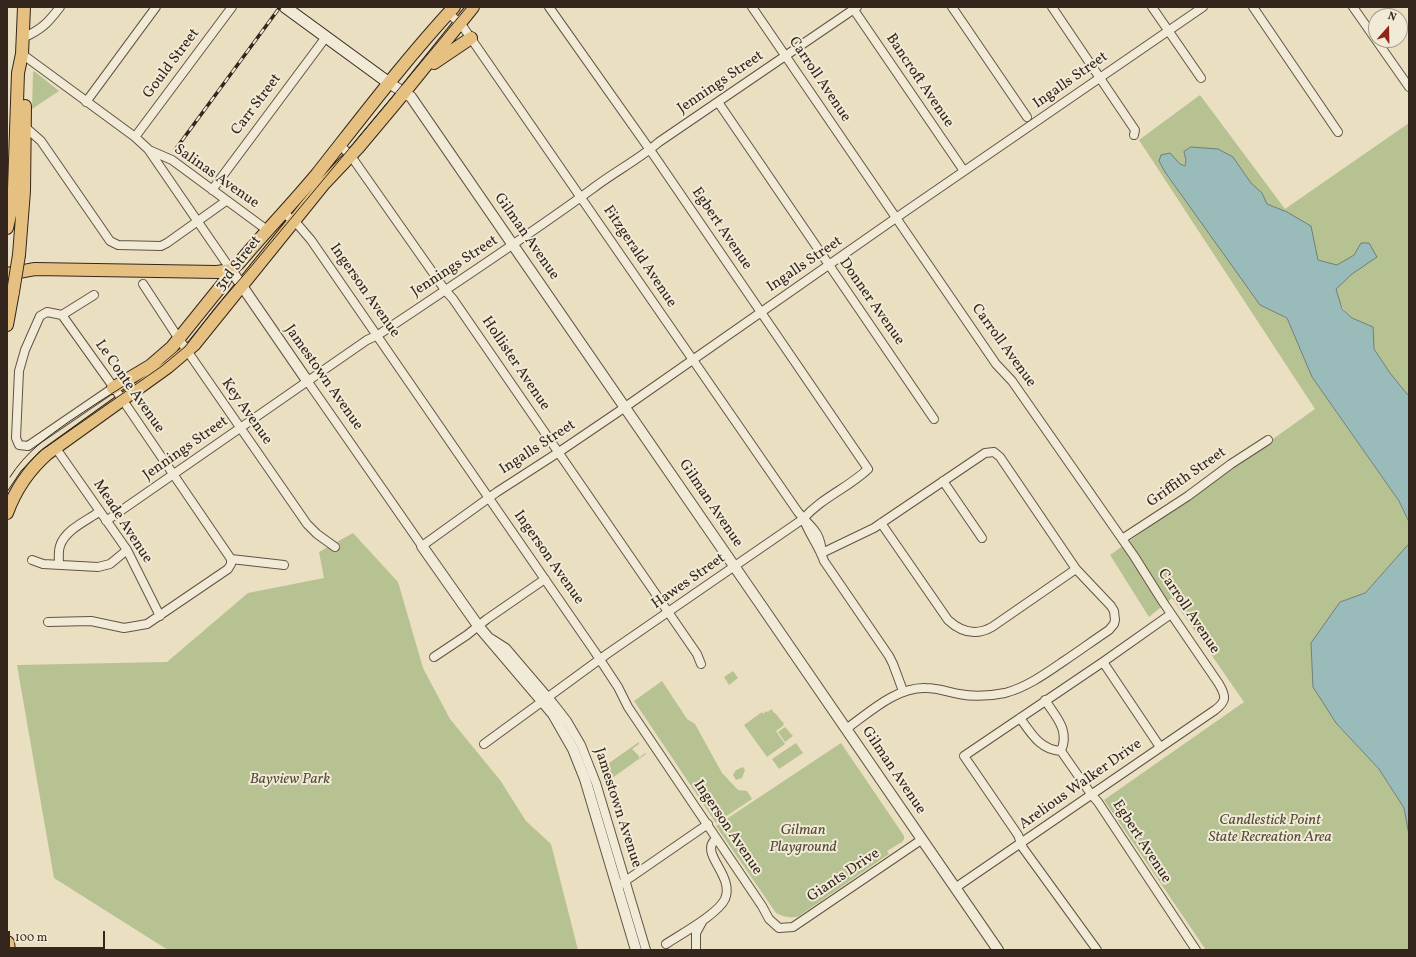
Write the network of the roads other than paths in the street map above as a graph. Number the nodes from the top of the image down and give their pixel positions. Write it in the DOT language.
graph roads {
  1 [pos="24,7"];
  2 [pos="60,7"];
  3 [pos="156,7"];
  4 [pos="232,7"];
  5 [pos="285,7"];
  6 [pos="473,7"];
  7 [pos="549,7"];
  8 [pos="752,7"];
  9 [pos="952,7"];
  10 [pos="1052,7"];
  11 [pos="1152,7"];
  12 [pos="1203,7"];
  13 [pos="1253,7"];
  14 [pos="1352,7"];
  15 [pos="854,8"];
  16 [pos="451,10"];
  17 [pos="461,24"];
  18 [pos="1168,31"];
  19 [pos="326,37"];
  20 [pos="23,38"];
  21 [pos="471,38"];
  22 [pos="22,54"];
  23 [pos="785,56"];
  24 [pos="421,72"];
  25 [pos="1101,78"];
  26 [pos="1201,78"];
  27 [pos="389,84"];
  28 [pos="1409,87"];
  29 [pos="404,93"];
  30 [pos="86,102"];
  31 [pos="718,102"];
  32 [pos="1027,117"];
  33 [pos="24,126"];
  34 [pos="1338,132"];
  35 [pos="1135,133"];
  36 [pos="135,137"];
  37 [pos="339,144"];
  38 [pos="148,149"];
  39 [pos="650,150"];
  40 [pos="351,156"];
  41 [pos="964,171"];
  42 [pos="212,190"];
  43 [pos="581,197"];
  44 [pos="226,201"];
  45 [pos="283,212"];
  46 [pos="896,218"];
  47 [pos="294,221"];
  48 [pos="198,222"];
  49 [pos="7,228"];
  50 [pos="267,230"];
  51 [pos="514,245"];
  52 [pos="828,265"];
  53 [pos="231,270"];
  54 [pos="7,274"];
  55 [pos="143,284"];
  56 [pos="242,287"];
  57 [pos="445,290"];
  58 [pos="94,295"];
  59 [pos="760,312"];
  60 [pos="62,316"];
  61 [pos="7,325"];
  62 [pos="378,335"];
  63 [pos="179,339"];
  64 [pos="187,351"];
  65 [pos="692,359"];
  66 [pos="308,382"];
  67 [pos="113,388"];
  68 [pos="122,399"];
  69 [pos="625,407"];
  70 [pos="934,418"];
  71 [pos="240,428"];
  72 [pos="1268,440"];
  73 [pos="55,447"];
  74 [pos="558,452"];
  75 [pos="868,469"];
  76 [pos="173,475"];
  77 [pos="943,481"];
  78 [pos="489,497"];
  79 [pos="100,512"];
  80 [pos="7,513"];
  81 [pos="803,519"];
  82 [pos="106,521"];
  83 [pos="881,523"];
  84 [pos="982,538"];
  85 [pos="1122,539"];
  86 [pos="422,546"];
  87 [pos="335,547"];
  88 [pos="127,550"];
  89 [pos="822,553"];
  90 [pos="231,559"];
  91 [pos="32,560"];
  92 [pos="59,565"];
  93 [pos="284,565"];
  94 [pos="735,567"];
  95 [pos="1076,569"];
  96 [pos="545,579"];
  97 [pos="669,613"];
  98 [pos="1171,614"];
  99 [pos="160,616"];
  100 [pos="48,622"];
  101 [pos="478,626"];
  102 [pos="434,657"];
  103 [pos="600,659"];
  104 [pos="1103,662"];
  105 [pos="701,664"];
  106 [pos="903,691"];
  107 [pos="545,699"];
  108 [pos="1045,700"];
  109 [pos="1223,703"];
  110 [pos="1020,718"];
  111 [pos="846,729"];
  112 [pos="484,744"];
  113 [pos="1160,747"];
  114 [pos="1061,751"];
  115 [pos="1091,794"];
  116 [pos="708,824"];
  117 [pos="716,839"];
  118 [pos="921,840"];
  119 [pos="1021,843"];
  120 [pos="621,883"];
  121 [pos="955,888"];
  122 [pos="707,917"];
  123 [pos="779,928"];
  124 [pos="7,943"];
  125 [pos="666,944"];
  126 [pos="8,950"];
  127 [pos="636,950"];
  128 [pos="646,950"];
  129 [pos="696,950"];
  130 [pos="998,950"];
  131 [pos="1097,950"];
  132 [pos="1196,950"];
  1 -- 20 [label="main road"];
  2 -- 20 [label="street"];
  3 -- 30 [label="street"];
  4 -- 36 [label="street, Gould Street"];
  5 -- 19 [label="main road"];
  6 -- 17 [label="main road, 3rd Street"];
  7 -- 39 [label="street, Egbert Avenue"];
  8 -- 23 [label="street, Carroll Avenue"];
  9 -- 32 [label="street"];
  10 -- 25 [label="street"];
  11 -- 18 [label="street"];
  12 -- 18 [label="street, Ingalls Street"];
  13 -- 34 [label="street"];
  14 -- 28 [label="street"];
  15 -- 23 [label="street, Jennings Street"];
  15 -- 41 [label="street, Bancroft Avenue"];
  16 -- 17 [label="street, Fitzgerald Avenue"];
  16 -- 27 [label="main road, 3rd Street"];
  17 -- 21 [label="street, Fitzgerald Avenue"];
  17 -- 24 [label="main road, 3rd Street"];
  18 -- 25 [label="street, Ingalls Street"];
  18 -- 26 [label="street"];
  19 -- 27 [label="main road"];
  19 -- 42 [label="street, Carr Street"];
  20 -- 22 [label="main road"];
  21 -- 24 [label="main road"];
  21 -- 43 [label="street, Fitzgerald Avenue"];
  22 -- 30 [label="street"];
  22 -- 33 [label="main road"];
  22 -- 49 [label="main road"];
  23 -- 31 [label="street, Jennings Street"];
  23 -- 46 [label="street, Carroll Avenue"];
  24 -- 29 [label="main road, 3rd Street"];
  25 -- 35 [label="street"];
  25 -- 41 [label="street, Ingalls Street"];
  27 -- 29 [label="street, Gilman Avenue"];
  27 -- 37 [label="main road, 3rd Street"];
  29 -- 40 [label="main road, 3rd Street"];
  29 -- 51 [label="street, Gilman Avenue"];
  30 -- 36 [label="street"];
  31 -- 39 [label="street, Jennings Street"];
  31 -- 52 [label="street, Donner Avenue"];
  33 -- 48 [label="street"];
  33 -- 61 [label="main road, bridge"];
  36 -- 38 [label="street, Jamestown Avenue"];
  37 -- 40 [label="street, Hollister Avenue"];
  37 -- 45 [label="main road, 3rd Street"];
  38 -- 42 [label="street, Salinas Avenue"];
  38 -- 48 [label="street, Jamestown Avenue"];
  39 -- 43 [label="street, Jennings Street"];
  39 -- 59 [label="street, Egbert Avenue"];
  40 -- 47 [label="main road, 3rd Street"];
  40 -- 57 [label="street, Hollister Avenue"];
  41 -- 46 [label="street, Ingalls Street"];
  42 -- 44 [label="street, Salinas Avenue"];
  43 -- 51 [label="street, Jennings Street"];
  43 -- 65 [label="street, Fitzgerald Avenue"];
  44 -- 48 [label="street"];
  44 -- 50 [label="street, Salinas Avenue"];
  45 -- 47 [label="street, Ingerson Avenue"];
  45 -- 50 [label="main road, 3rd Street"];
  46 -- 52 [label="street, Ingalls Street"];
  46 -- 85 [label="street, Carroll Avenue"];
  47 -- 56 [label="main road, 3rd Street"];
  47 -- 62 [label="street, Ingerson Avenue"];
  48 -- 53 [label="street, Jamestown Avenue"];
  50 -- 53 [label="main road, 3rd Street"];
  51 -- 57 [label="street, Jennings Street"];
  51 -- 69 [label="street, Gilman Avenue"];
  52 -- 59 [label="street, Ingalls Street"];
  52 -- 70 [label="street, Donner Avenue"];
  53 -- 54 [label="main road"];
  53 -- 56 [label="street, Jamestown Avenue"];
  53 -- 63 [label="main road, 3rd Street"];
  55 -- 63 [label="street, Key Avenue"];
  56 -- 64 [label="main road, 3rd Street"];
  56 -- 66 [label="street, Jamestown Avenue"];
  57 -- 62 [label="street, Jennings Street"];
  57 -- 74 [label="street, Hollister Avenue"];
  58 -- 60 [label="street"];
  59 -- 65 [label="street, Ingalls Street"];
  59 -- 75 [label="street, Egbert Avenue"];
  60 -- 67 [label="street, Le Conte Avenue"];
  60 -- 67 [label="street"];
  62 -- 66 [label="street, Jennings Street"];
  62 -- 78 [label="street, Ingerson Avenue"];
  63 -- 64 [label="street, Key Avenue"];
  63 -- 67 [label="main road, 3rd Street"];
  64 -- 68 [label="main road, 3rd Street"];
  64 -- 71 [label="street, Key Avenue"];
  65 -- 69 [label="street, Ingalls Street"];
  65 -- 81 [label="street, Fitzgerald Avenue"];
  66 -- 71 [label="street, Jennings Street"];
  66 -- 86 [label="street, Jamestown Avenue"];
  67 -- 68 [label="street, Le Conte Avenue"];
  68 -- 73 [label="main road, 3rd Street"];
  68 -- 76 [label="street, Le Conte Avenue"];
  69 -- 74 [label="street, Ingalls Street"];
  69 -- 94 [label="street, Gilman Avenue"];
  71 -- 76 [label="street, Jennings Street"];
  71 -- 87 [label="street, Key Avenue"];
  72 -- 85 [label="street, Griffith Street"];
  73 -- 79 [label="street, Meade Avenue"];
  73 -- 80 [label="main road, 3rd Street"];
  74 -- 78 [label="street, Ingalls Street"];
  74 -- 97 [label="street, Hollister Avenue"];
  75 -- 81 [label="street, Hawes Street"];
  76 -- 82 [label="street, Jennings Street"];
  76 -- 90 [label="street, Le Conte Avenue"];
  77 -- 83 [label="street"];
  77 -- 84 [label="street"];
  77 -- 95 [label="street"];
  78 -- 86 [label="street, Ingalls Street"];
  78 -- 96 [label="street, Ingerson Avenue"];
  79 -- 82 [label="street, Meade Avenue"];
  79 -- 92 [label="street"];
  81 -- 89 [label="street, Fitzgerald Avenue"];
  81 -- 94 [label="street, Hawes Street"];
  82 -- 88 [label="street, Meade Avenue"];
  83 -- 89 [label="street"];
  83 -- 95 [label="street"];
  85 -- 98 [label="street, Carroll Avenue"];
  86 -- 101 [label="street, Jamestown Avenue"];
  88 -- 92 [label="street"];
  88 -- 99 [label="street, Meade Avenue"];
  89 -- 106 [label="street, Fitzgerald Avenue"];
  90 -- 93 [label="street"];
  90 -- 99 [label="street"];
  91 -- 92 [label="street"];
  94 -- 97 [label="street, Hawes Street"];
  94 -- 111 [label="street, Gilman Avenue"];
  95 -- 106 [label="street"];
  96 -- 101 [label="street"];
  96 -- 103 [label="street, Ingerson Avenue"];
  97 -- 103 [label="street, Hawes Street"];
  97 -- 105 [label="street, Hollister Avenue"];
  98 -- 104 [label="street"];
  98 -- 109 [label="street, Carroll Avenue"];
  99 -- 100 [label="street"];
  101 -- 102 [label="street"];
  101 -- 107 [label="street, Jamestown Avenue"];
  103 -- 107 [label="street, Hawes Street"];
  103 -- 116 [label="street, Ingerson Avenue"];
  104 -- 108 [label="street"];
  104 -- 113 [label="street"];
  106 -- 111 [label="street"];
  107 -- 112 [label="street, Hawes Street"];
  107 -- 120 [label="street, Jamestown Avenue"];
  108 -- 110 [label="street"];
  108 -- 114 [label="street"];
  109 -- 113 [label="street, Arelious Walker Drive"];
  110 -- 114 [label="street"];
  110 -- 119 [label="street"];
  111 -- 118 [label="street, Gilman Avenue"];
  113 -- 115 [label="street, Arelious Walker Drive"];
  114 -- 115 [label="street, Egbert Avenue"];
  115 -- 119 [label="street, Arelious Walker Drive"];
  115 -- 132 [label="street, Egbert Avenue"];
  116 -- 117 [label="street, Ingerson Avenue"];
  116 -- 120 [label="street"];
  117 -- 122 [label="street"];
  117 -- 123 [label="street, Ingerson Avenue"];
  118 -- 121 [label="street, Gilman Avenue"];
  118 -- 123 [label="street, Giants Drive"];
  119 -- 121 [label="street, Arelious Walker Drive"];
  119 -- 131 [label="street"];
  120 -- 127 [label="street, Jamestown Avenue"];
  120 -- 128 [label="street, Jamestown Avenue"];
  121 -- 130 [label="street, Gilman Avenue"];
  122 -- 125 [label="street"];
  122 -- 129 [label="street"];
  124 -- 126 [label="highway"];
}
